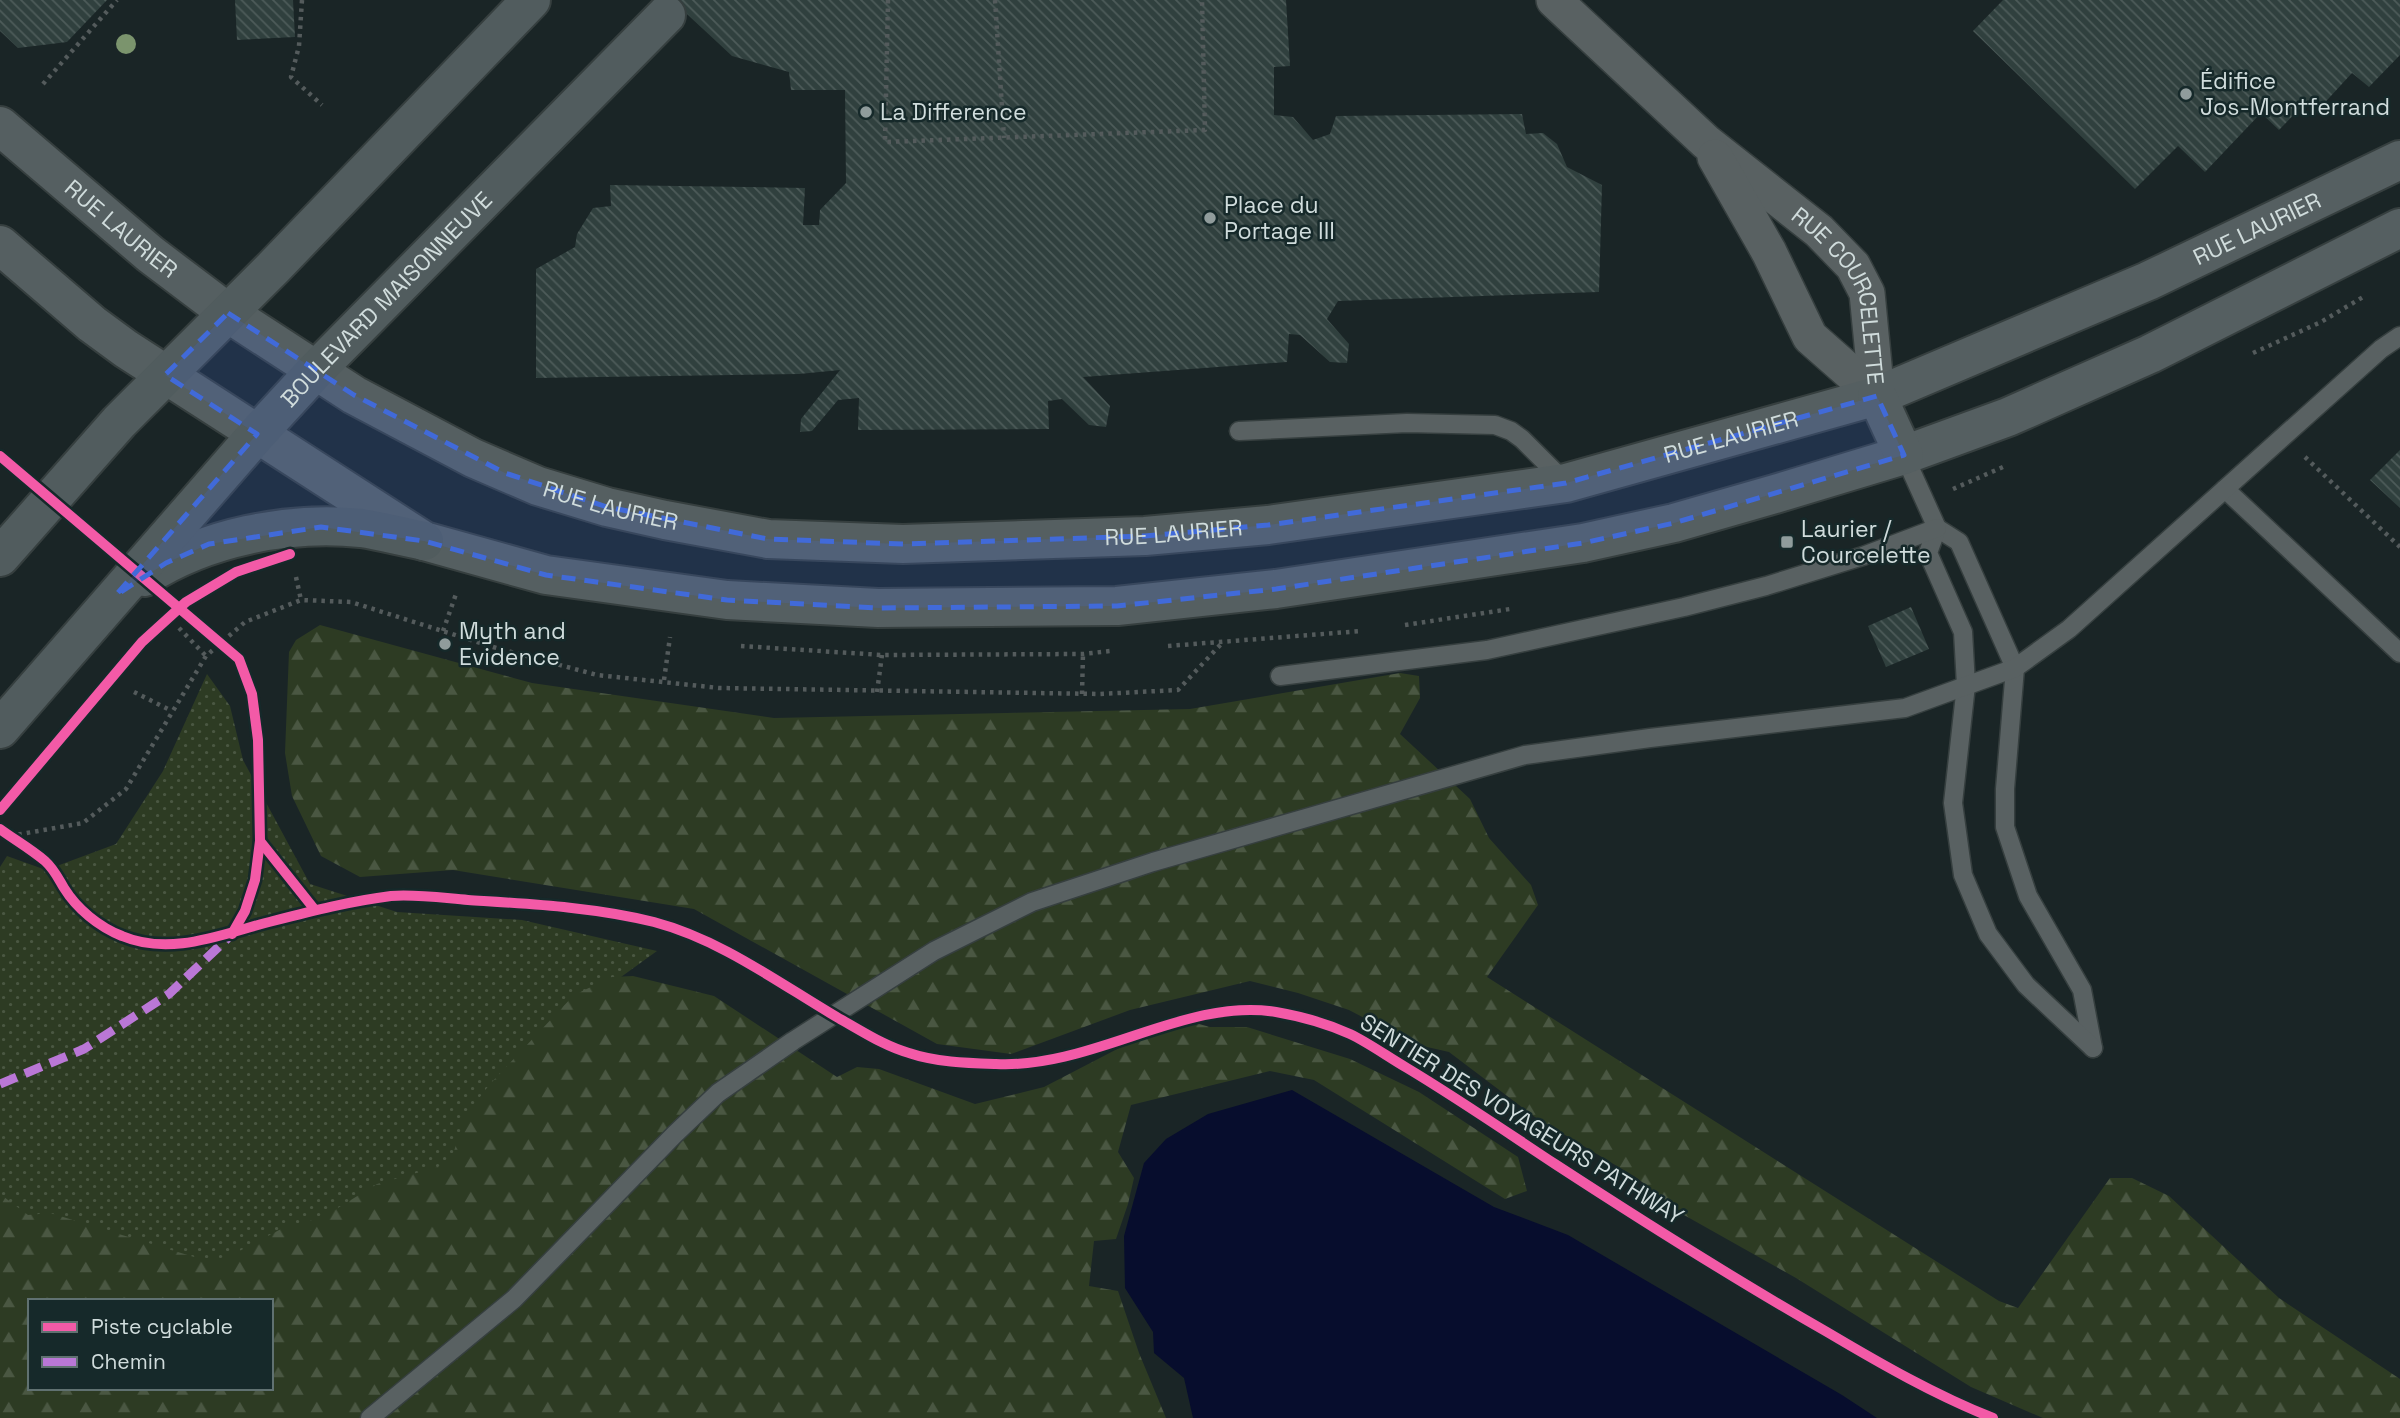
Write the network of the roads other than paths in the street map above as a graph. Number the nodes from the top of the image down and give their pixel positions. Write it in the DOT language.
graph roads {
  1 [pos="531,0"];
  2 [pos="1554,0"];
  3 [pos="666,15"];
  4 [pos="0,126"];
  5 [pos="1706,142"];
  6 [pos="2400,160"];
  7 [pos="2400,228"];
  8 [pos="0,245"];
  9 [pos="228,313"];
  10 [pos="2400,336"];
  11 [pos="315,371"];
  12 [pos="165,374"];
  13 [pos="1877,396"];
  14 [pos="1240,431"];
  15 [pos="257,434"];
  16 [pos="1904,455"];
  17 [pos="1566,483"];
  18 [pos="2225,489"];
  19 [pos="1937,528"];
  20 [pos="186,540"];
  21 [pos="424,541"];
  22 [pos="0,557"];
  23 [pos="2400,653"];
  24 [pos="2015,668"];
  25 [pos="1280,676"];
  26 [pos="1966,685"];
  27 [pos="0,729"];
  28 [pos="370,1418"];
  1 -- 9 [label="main road"];
  2 -- 5 [label="street, RUE COURCELETTE"];
  3 -- 11 [label="main road, BOULEVARD MAISONNEUVE"];
  4 -- 9 [label="main road, RUE LAURIER"];
  5 -- 13 [label="street, RUE COURCELETTE"];
  5 -- 13 [label="street, RUE COURCELETTE"];
  6 -- 13 [label="main road, RUE LAURIER"];
  7 -- 16 [label="main road"];
  8 -- 12 [label="main road"];
  9 -- 11 [label="main road, RUE LAURIER"];
  9 -- 12 [label="main road"];
  10 -- 18 [label="lane"];
  11 -- 15 [label="main road, BOULEVARD MAISONNEUVE"];
  11 -- 17 [label="main road, RUE LAURIER"];
  12 -- 15 [label="main road"];
  12 -- 22 [label="main road"];
  13 -- 16 [label="main road"];
  13 -- 17 [label="main road, RUE LAURIER"];
  14 -- 17 [label="lane"];
  15 -- 20 [label="main road, BOULEVARD MAISONNEUVE"];
  15 -- 21 [label="main road"];
  16 -- 19 [label="lane"];
  16 -- 21 [label="main road"];
  18 -- 23 [label="lane"];
  18 -- 24 [label="lane"];
  19 -- 24 [label="lane"];
  19 -- 25 [label="lane"];
  19 -- 26 [label="lane"];
  20 -- 21 [label="main road"];
  20 -- 27 [label="main road, BOULEVARD MAISONNEUVE"];
  24 -- 26 [label="lane"];
  24 -- 26 [label="lane"];
  26 -- 28 [label="lane"];
}
